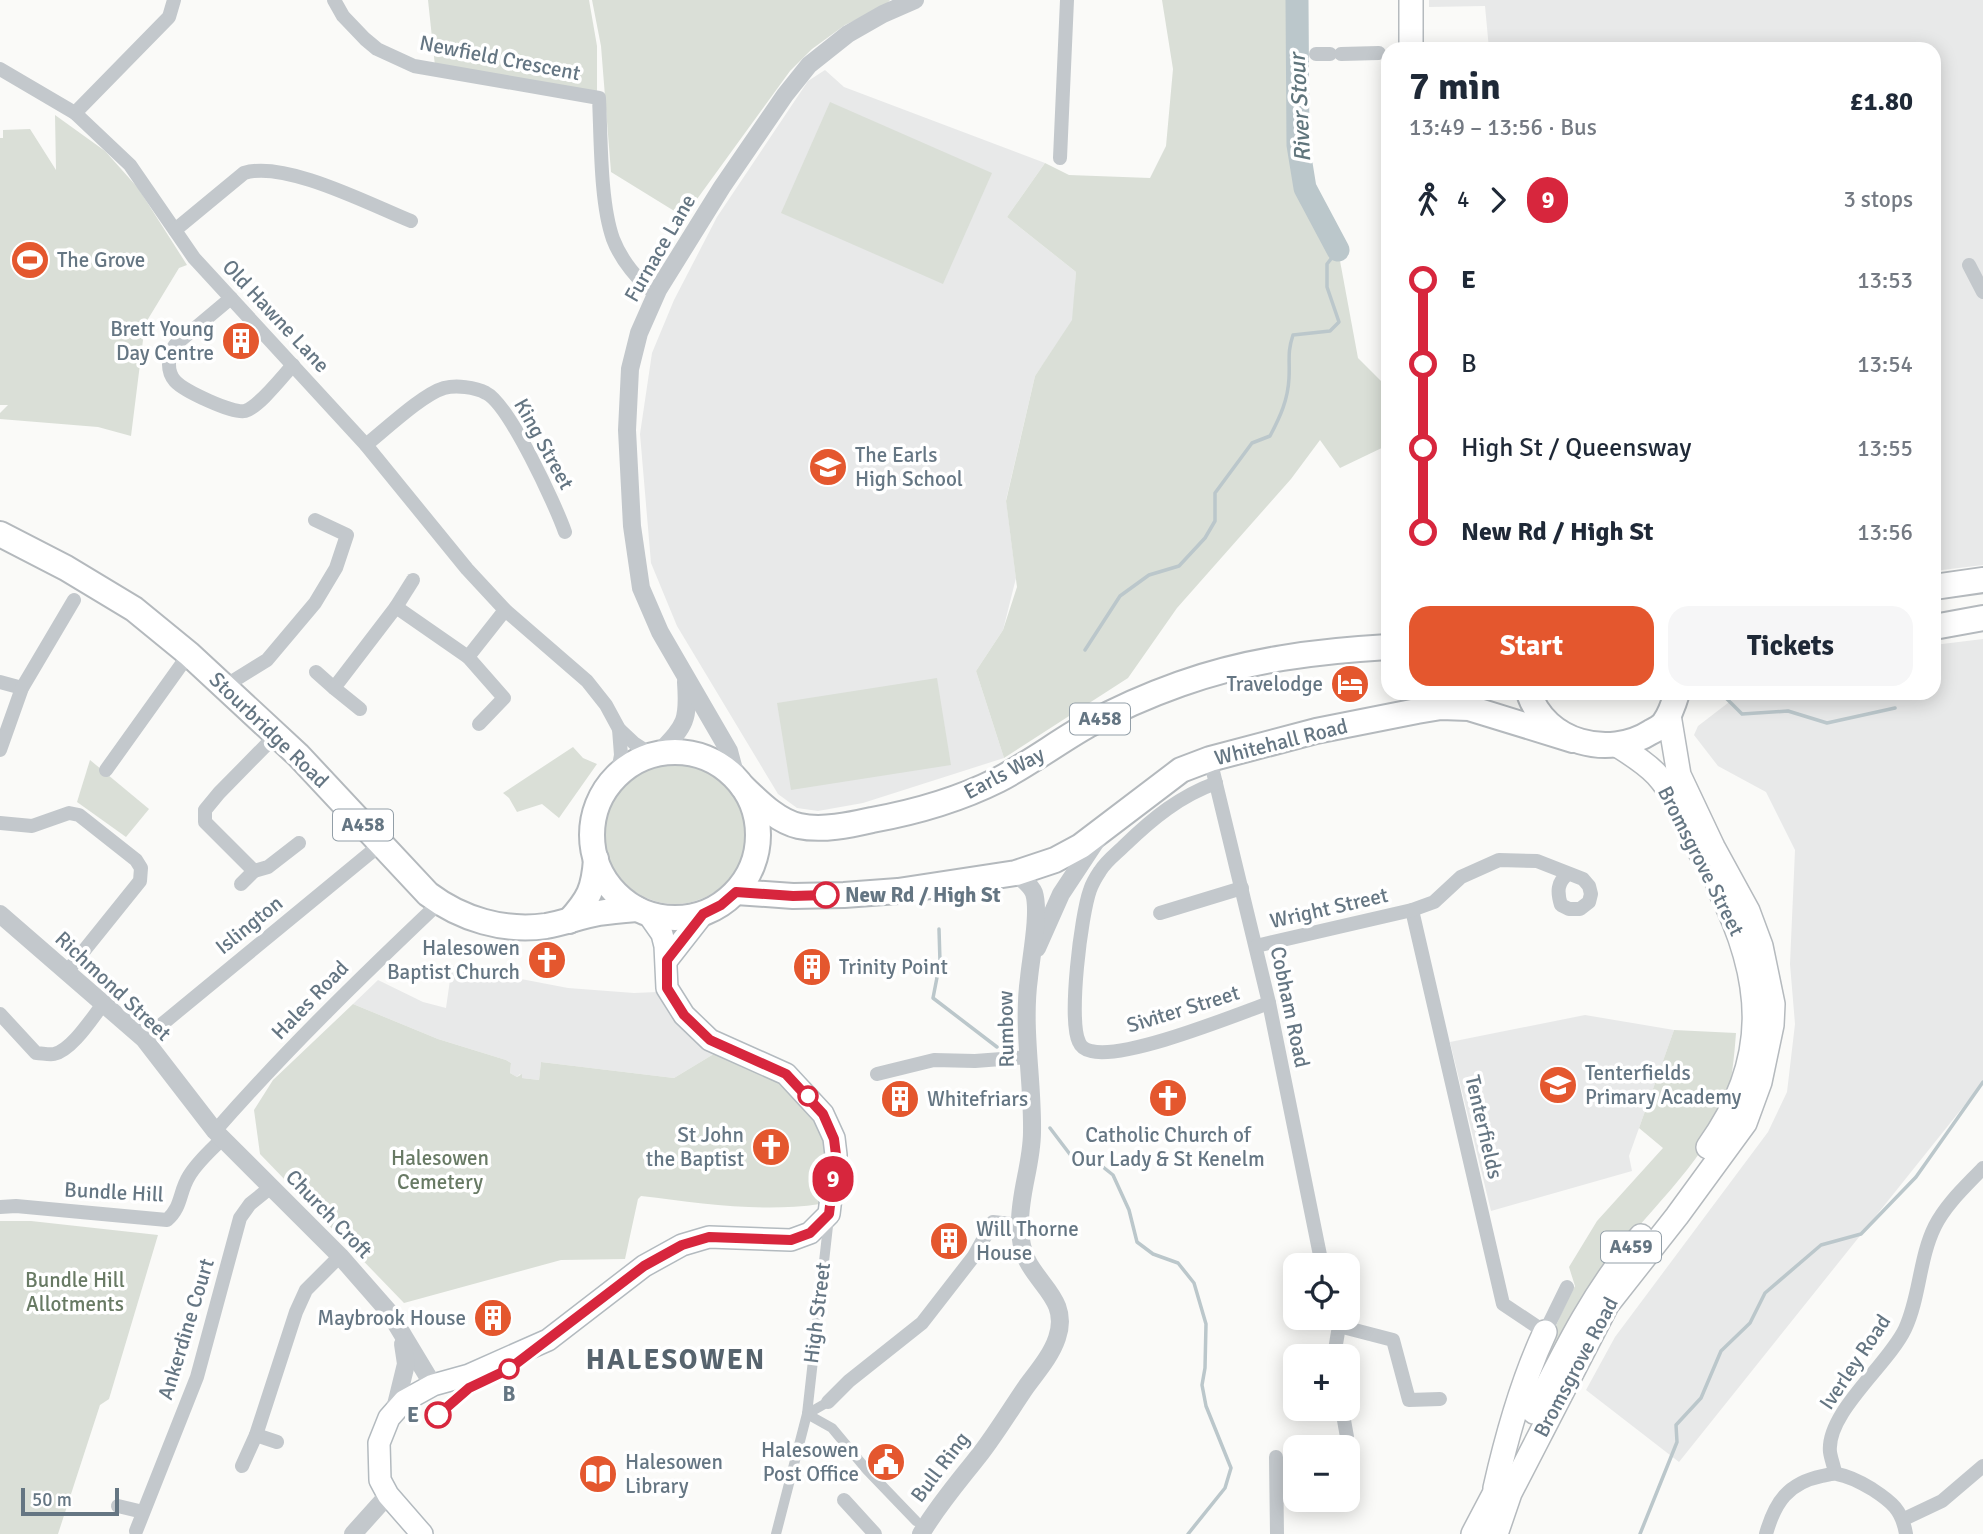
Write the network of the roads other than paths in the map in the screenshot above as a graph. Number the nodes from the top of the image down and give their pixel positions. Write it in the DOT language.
graph roads {
  1 [pos="174,0"];
  2 [pos="334,0"];
  3 [pos="1067,0"];
  4 [pos="1411,0"];
  5 [pos="913,1"];
  6 [pos="1412,42"];
  7 [pos="1379,53"];
  8 [pos="1329,54"];
  9 [pos="0,69"];
  10 [pos="75,113"];
  11 [pos="1060,158"];
  12 [pos="411,222"];
  13 [pos="175,230"];
  14 [pos="1969,265"];
  15 [pos="1983,292"];
  16 [pos="656,294"];
  17 [pos="231,298"];
  18 [pos="293,365"];
  19 [pos="366,444"];
  20 [pos="315,520"];
  21 [pos="565,532"];
  22 [pos="0,534"];
  23 [pos="413,580"];
  24 [pos="1983,580"];
  25 [pos="1941,586"];
  26 [pos="74,600"];
  27 [pos="396,607"];
  28 [pos="505,610"];
  29 [pos="1983,618"];
  30 [pos="1941,626"];
  31 [pos="1381,649"];
  32 [pos="189,654"];
  33 [pos="468,657"];
  34 [pos="316,671"];
  35 [pos="685,679"];
  36 [pos="0,682"];
  37 [pos="225,686"];
  38 [pos="22,688"];
  39 [pos="334,688"];
  40 [pos="1532,700"];
  41 [pos="1673,704"];
  42 [pos="359,709"];
  43 [pos="480,724"];
  44 [pos="619,729"];
  45 [pos="276,735"];
  46 [pos="1573,740"];
  47 [pos="1617,745"];
  48 [pos="0,750"];
  49 [pos="654,755"];
  50 [pos="1210,759"];
  51 [pos="106,770"];
  52 [pos="617,777"];
  53 [pos="1216,783"];
  54 [pos="740,784"];
  55 [pos="0,824"];
  56 [pos="1102,832"];
  57 [pos="299,843"];
  58 [pos="381,844"];
  59 [pos="596,859"];
  60 [pos="254,871"];
  61 [pos="1016,873"];
  62 [pos="1568,874"];
  63 [pos="241,884"];
  64 [pos="1242,888"];
  65 [pos="736,892"];
  66 [pos="439,903"];
  67 [pos="1412,910"];
  68 [pos="643,911"];
  69 [pos="1160,913"];
  70 [pos="0,914"];
  71 [pos="703,914"];
  72 [pos="569,921"];
  73 [pos="1256,946"];
  74 [pos="1754,951"];
  75 [pos="1033,958"];
  76 [pos="667,960"];
  77 [pos="66,973"];
  78 [pos="1269,1003"];
  79 [pos="103,1004"];
  80 [pos="0,1014"];
  81 [pos="144,1039"];
  82 [pos="1029,1057"];
  83 [pos="877,1074"];
  84 [pos="219,1135"];
  85 [pos="1983,1168"];
  86 [pos="271,1187"];
  87 [pos="0,1207"];
  88 [pos="829,1214"];
  89 [pos="1020,1226"];
  90 [pos="1320,1253"];
  91 [pos="340,1256"];
  92 [pos="1567,1287"];
  93 [pos="1360,1329"];
  94 [pos="1545,1332"];
  95 [pos="402,1336"];
  96 [pos="433,1385"];
  97 [pos="1440,1399"];
  98 [pos="828,1402"];
  99 [pos="396,1409"];
  100 [pos="807,1414"];
  101 [pos="998,1429"];
  102 [pos="256,1435"];
  103 [pos="277,1442"];
  104 [pos="1276,1457"];
  105 [pos="242,1466"];
  106 [pos="1983,1466"];
  107 [pos="1835,1473"];
  108 [pos="387,1494"];
  109 [pos="1494,1495"];
  110 [pos="844,1500"];
  111 [pos="118,1506"];
  112 [pos="143,1512"];
  113 [pos="1905,1527"];
  114 [pos="918,1528"];
  115 [pos="136,1531"];
  116 [pos="352,1534"];
  117 [pos="422,1534"];
  118 [pos="776,1534"];
  119 [pos="875,1534"];
  120 [pos="1277,1534"];
  121 [pos="1473,1534"];
  122 [pos="1496,1534"];
  123 [pos="1766,1534"];
  1 -- 10 [label="street"];
  2 -- 16 [label="street, Newfield Crescent"];
  3 -- 11 [label="street"];
  4 -- 6 [label="main road"];
  5 -- 16 [label="street, Furnace Lane"];
  7 -- 8 [label="street"];
  9 -- 10 [label="street, Old Hawne Lane"];
  10 -- 13 [label="street, Old Hawne Lane"];
  12 -- 13 [label="street"];
  13 -- 17 [label="street, Old Hawne Lane"];
  14 -- 15 [label="street"];
  16 -- 35 [label="street, Furnace Lane"];
  17 -- 18 [label="street, Old Hawne Lane"];
  17 -- 18 [label="street"];
  18 -- 19 [label="street, Old Hawne Lane"];
  19 -- 21 [label="street, King Street"];
  19 -- 28 [label="street, Old Hawne Lane"];
  20 -- 37 [label="street"];
  22 -- 32 [label="highway, Stourbridge Road / A458"];
  23 -- 27 [label="street"];
  24 -- 25 [label="highway"];
  26 -- 38 [label="street"];
  27 -- 33 [label="street"];
  27 -- 39 [label="street"];
  28 -- 33 [label="street"];
  28 -- 44 [label="street, Old Hawne Lane"];
  29 -- 30 [label="highway"];
  31 -- 54 [label="highway, Earls Way / A458"];
  32 -- 37 [label="highway, Stourbridge Road / A458"];
  32 -- 51 [label="street"];
  33 -- 43 [label="street"];
  34 -- 39 [label="street"];
  35 -- 49 [label="street, Furnace Lane"];
  35 -- 54 [label="street, Furnace Lane"];
  36 -- 38 [label="street"];
  37 -- 45 [label="highway, Stourbridge Road / A458"];
  38 -- 48 [label="street"];
  39 -- 42 [label="street"];
  40 -- 46 [label="highway"];
  41 -- 47 [label="highway"];
  41 -- 74 [label="main road, Bromsgrove Street / A459"];
  44 -- 49 [label="street"];
  44 -- 52 [label="street"];
  45 -- 58 [label="highway, Stourbridge Road / A458"];
  45 -- 60 [label="street"];
  46 -- 47 [label="highway, Whitehall Road"];
  46 -- 50 [label="highway, Whitehall Road"];
  47 -- 74 [label="main road, Bromsgrove Street / A459"];
  49 -- 52 [label="highway"];
  49 -- 54 [label="highway, A458"];
  50 -- 53 [label="street, Cobham Road"];
  50 -- 56 [label="highway, Whitehall Road"];
  52 -- 59 [label="highway"];
  53 -- 64 [label="street, Cobham Road"];
  53 -- 78 [label="street, Siviter Street"];
  54 -- 65 [label="highway, A458"];
  55 -- 77 [label="street"];
  56 -- 61 [label="highway, Whitehall Road"];
  56 -- 75 [label="street, Rumbow"];
  57 -- 60 [label="street"];
  58 -- 66 [label="highway, Stourbridge Road / A458"];
  58 -- 81 [label="street, Islington"];
  59 -- 68 [label="highway"];
  59 -- 72 [label="highway"];
  60 -- 63 [label="street"];
  61 -- 65 [label="highway, Whitehall Road"];
  61 -- 75 [label="street, Rumbow"];
  62 -- 67 [label="street, Wright Street"];
  64 -- 69 [label="street"];
  64 -- 73 [label="street, Cobham Road"];
  65 -- 71 [label="highway, A458"];
  66 -- 72 [label="highway, Stourbridge Road / A458"];
  66 -- 84 [label="street, Hales Road"];
  67 -- 73 [label="street, Wright Street"];
  67 -- 94 [label="street, Tenterfields"];
  68 -- 71 [label="highway, A458"];
  68 -- 72 [label="highway, A458"];
  68 -- 76 [label="main road, High Street"];
  70 -- 77 [label="street, Richmond Street"];
  71 -- 76 [label="main road"];
  73 -- 78 [label="street, Cobham Road"];
  74 -- 109 [label="main road, Bromsgrove Road / A459"];
  74 -- 122 [label="main road, Bromsgrove Road / A459"];
  75 -- 82 [label="street, Rumbow"];
  76 -- 88 [label="main road, High Street"];
  77 -- 79 [label="street, Richmond Street"];
  78 -- 90 [label="street, Cobham Road"];
  79 -- 80 [label="street"];
  79 -- 81 [label="street, Richmond Street"];
  81 -- 84 [label="street, Richmond Street"];
  82 -- 83 [label="street"];
  82 -- 89 [label="street, Rumbow"];
  84 -- 86 [label="street, Church Croft"];
  84 -- 87 [label="street, Bundle Hill"];
  85 -- 107 [label="street, Iverley Road"];
  86 -- 91 [label="street, Church Croft"];
  86 -- 112 [label="street, Ankerdine Court"];
  88 -- 96 [label="main road"];
  88 -- 100 [label="street, High Street"];
  89 -- 98 [label="street"];
  89 -- 101 [label="street, Rumbow"];
  91 -- 95 [label="street, Church Croft"];
  91 -- 102 [label="street"];
  92 -- 94 [label="street"];
  93 -- 97 [label="street"];
  94 -- 109 [label="main road"];
  95 -- 96 [label="street, Church Croft"];
  95 -- 99 [label="street, Church Croft"];
  96 -- 99 [label="main road"];
  98 -- 100 [label="street"];
  99 -- 108 [label="main road"];
  100 -- 114 [label="street"];
  100 -- 118 [label="street, High Street"];
  101 -- 114 [label="street, Bull Ring"];
  102 -- 103 [label="street"];
  102 -- 105 [label="street"];
  104 -- 120 [label="street"];
  106 -- 113 [label="street"];
  107 -- 113 [label="street"];
  107 -- 123 [label="street"];
  108 -- 116 [label="street"];
  108 -- 117 [label="main road"];
  109 -- 121 [label="main road, Bromsgrove Road / A459"];
  110 -- 119 [label="street"];
  111 -- 112 [label="street"];
  112 -- 115 [label="street, Ankerdine Court"];
}
